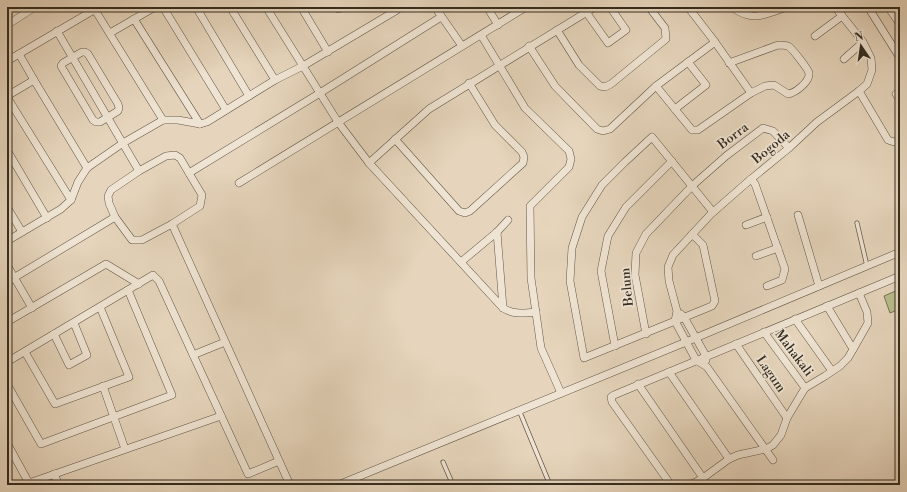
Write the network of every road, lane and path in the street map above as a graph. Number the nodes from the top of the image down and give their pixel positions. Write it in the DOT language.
graph roads {
  1 [pos="36,7"];
  2 [pos="155,7"];
  3 [pos="163,7"];
  4 [pos="196,7"];
  5 [pos="230,7"];
  6 [pos="266,7"];
  7 [pos="301,7"];
  8 [pos="335,7"];
  9 [pos="344,7"];
  10 [pos="398,7"];
  11 [pos="434,7"];
  12 [pos="487,7"];
  13 [pos="526,7"];
  14 [pos="595,7"];
  15 [pos="610,7"];
  16 [pos="649,7"];
  17 [pos="688,7"];
  18 [pos="732,7"];
  19 [pos="787,7"];
  20 [pos="835,7"];
  21 [pos="868,7"];
  22 [pos="898,7"];
  23 [pos="97,8"];
  24 [pos="890,9"];
  25 [pos="586,12"];
  26 [pos="842,16"];
  27 [pos="441,17"];
  28 [pos="134,19"];
  29 [pos="900,24"];
  30 [pos="7,25"];
  31 [pos="498,25"];
  32 [pos="557,30"];
  33 [pos="57,31"];
  34 [pos="110,34"];
  35 [pos="481,35"];
  36 [pos="815,36"];
  37 [pos="715,42"];
  38 [pos="863,42"];
  39 [pos="462,46"];
  40 [pos="529,46"];
  41 [pos="328,52"];
  42 [pos="18,54"];
  43 [pos="72,57"];
  44 [pos="844,58"];
  45 [pos="900,58"];
  46 [pos="7,61"];
  47 [pos="688,62"];
  48 [pos="729,63"];
  49 [pos="498,65"];
  50 [pos="303,66"];
  51 [pos="34,80"];
  52 [pos="275,80"];
  53 [pos="469,83"];
  54 [pos="656,86"];
  55 [pos="859,92"];
  56 [pos="751,93"];
  57 [pos="320,94"];
  58 [pos="7,96"];
  59 [pos="249,96"];
  60 [pos="675,109"];
  61 [pos="226,110"];
  62 [pos="107,117"];
  63 [pos="163,120"];
  64 [pos="338,122"];
  65 [pos="200,124"];
  66 [pos="395,139"];
  67 [pos="900,140"];
  68 [pos="123,143"];
  69 [pos="789,148"];
  70 [pos="7,150"];
  71 [pos="672,161"];
  72 [pos="370,163"];
  73 [pos="87,168"];
  74 [pos="139,171"];
  75 [pos="189,173"];
  76 [pos="751,179"];
  77 [pos="239,183"];
  78 [pos="692,186"];
  79 [pos="72,200"];
  80 [pos="7,207"];
  81 [pos="713,212"];
  82 [pos="798,215"];
  83 [pos="115,217"];
  84 [pos="767,217"];
  85 [pos="47,218"];
  86 [pos="508,220"];
  87 [pos="857,223"];
  88 [pos="172,224"];
  89 [pos="746,225"];
  90 [pos="22,232"];
  91 [pos="497,232"];
  92 [pos="692,234"];
  93 [pos="7,241"];
  94 [pos="778,248"];
  95 [pos="900,252"];
  96 [pos="756,256"];
  97 [pos="461,262"];
  98 [pos="7,265"];
  99 [pos="867,266"];
  100 [pos="900,276"];
  101 [pos="14,278"];
  102 [pos="7,282"];
  103 [pos="139,284"];
  104 [pos="767,286"];
  105 [pos="819,286"];
  106 [pos="128,290"];
  107 [pos="859,293"];
  108 [pos="827,306"];
  109 [pos="100,307"];
  110 [pos="32,308"];
  111 [pos="503,308"];
  112 [pos="677,311"];
  113 [pos="536,312"];
  114 [pos="684,317"];
  115 [pos="795,319"];
  116 [pos="675,321"];
  117 [pos="7,322"];
  118 [pos="74,323"];
  119 [pos="764,332"];
  120 [pos="54,334"];
  121 [pos="646,334"];
  122 [pos="696,338"];
  123 [pos="225,342"];
  124 [pos="686,342"];
  125 [pos="736,344"];
  126 [pos="615,346"];
  127 [pos="853,349"];
  128 [pos="25,352"];
  129 [pos="193,355"];
  130 [pos="706,356"];
  131 [pos="696,360"];
  132 [pos="7,362"];
  133 [pos="707,366"];
  134 [pos="832,371"];
  135 [pos="669,372"];
  136 [pos="7,384"];
  137 [pos="638,384"];
  138 [pos="104,386"];
  139 [pos="805,388"];
  140 [pos="561,393"];
  141 [pos="519,410"];
  142 [pos="114,416"];
  143 [pos="221,416"];
  144 [pos="787,418"];
  145 [pos="7,444"];
  146 [pos="125,449"];
  147 [pos="766,449"];
  148 [pos="729,459"];
  149 [pos="773,460"];
  150 [pos="279,461"];
  151 [pos="443,462"];
  152 [pos="54,474"];
  153 [pos="703,478"];
  154 [pos="30,484"];
  155 [pos="59,485"];
  156 [pos="290,485"];
  157 [pos="338,485"];
  158 [pos="453,485"];
  159 [pos="550,485"];
  160 [pos="671,485"];
  161 [pos="690,485"];
  1 -- 30 [label="street"];
  2 -- 28 [label="street"];
  3 -- 61 [label="street"];
  4 -- 59 [label="street"];
  5 -- 52 [label="street"];
  6 -- 50 [label="street"];
  7 -- 41 [label="street"];
  8 -- 9 [label="street"];
  10 -- 41 [label="street"];
  11 -- 27 [label="street"];
  12 -- 31 [label="street"];
  13 -- 31 [label="street"];
  14 -- 25 [label="street"];
  15 -- 25 [label="street"];
  16 -- 32 [label="street"];
  17 -- 37 [label="street"];
  18 -- 19 [label="street"];
  20 -- 26 [label="street, Bogoda"];
  21 -- 45 [label="street"];
  22 -- 24 [label="street"];
  23 -- 33 [label="street"];
  23 -- 34 [label="street"];
  24 -- 29 [label="street"];
  25 -- 32 [label="street"];
  26 -- 36 [label="street"];
  26 -- 38 [label="street, Bogoda"];
  27 -- 39 [label="street"];
  27 -- 57 [label="street"];
  28 -- 34 [label="street"];
  28 -- 65 [label="street"];
  31 -- 35 [label="street"];
  32 -- 40 [label="street"];
  33 -- 42 [label="street"];
  33 -- 43 [label="street"];
  34 -- 63 [label="street"];
  35 -- 39 [label="street"];
  35 -- 49 [label="street"];
  37 -- 47 [label="street"];
  37 -- 48 [label="street"];
  38 -- 44 [label="street"];
  38 -- 55 [label="street, Bogoda"];
  39 -- 64 [label="street"];
  40 -- 49 [label="street"];
  40 -- 54 [label="street"];
  41 -- 50 [label="street"];
  42 -- 46 [label="street"];
  42 -- 51 [label="street"];
  43 -- 62 [label="street"];
  43 -- 62 [label="street"];
  43 -- 62 [label="street"];
  47 -- 54 [label="street"];
  47 -- 60 [label="street"];
  48 -- 56 [label="street"];
  48 -- 56 [label="street"];
  49 -- 53 [label="street"];
  49 -- 113 [label="street"];
  50 -- 52 [label="street"];
  50 -- 57 [label="street"];
  51 -- 58 [label="street"];
  51 -- 73 [label="street"];
  52 -- 59 [label="street"];
  53 -- 66 [label="street"];
  53 -- 66 [label="street"];
  54 -- 60 [label="street"];
  55 -- 67 [label="street"];
  55 -- 69 [label="street, Bogoda"];
  56 -- 60 [label="street"];
  57 -- 64 [label="street"];
  57 -- 75 [label="street"];
  58 -- 79 [label="street"];
  59 -- 61 [label="street"];
  61 -- 65 [label="street"];
  62 -- 68 [label="street"];
  63 -- 65 [label="street"];
  63 -- 68 [label="street"];
  64 -- 72 [label="street"];
  64 -- 77 [label="street"];
  66 -- 72 [label="street"];
  68 -- 73 [label="street"];
  68 -- 74 [label="street"];
  69 -- 76 [label="street, Bogoda"];
  69 -- 78 [label="street, Borra"];
  70 -- 85 [label="street"];
  71 -- 78 [label="street"];
  71 -- 126 [label="street"];
  71 -- 126 [label="street"];
  72 -- 97 [label="street"];
  73 -- 79 [label="street"];
  74 -- 75 [label="street"];
  74 -- 83 [label="street"];
  75 -- 88 [label="street"];
  76 -- 81 [label="street, Bogoda"];
  76 -- 84 [label="street"];
  78 -- 81 [label="street"];
  78 -- 121 [label="street, Belum"];
  79 -- 85 [label="street"];
  80 -- 90 [label="street"];
  81 -- 92 [label="street, Bogoda"];
  82 -- 105 [label="street"];
  83 -- 88 [label="street"];
  83 -- 101 [label="street"];
  84 -- 89 [label="street"];
  84 -- 94 [label="street"];
  85 -- 90 [label="street"];
  86 -- 91 [label="street"];
  87 -- 99 [label="lane"];
  88 -- 123 [label="street"];
  90 -- 93 [label="street"];
  91 -- 97 [label="street"];
  91 -- 111 [label="street"];
  92 -- 112 [label="street, Bogoda"];
  92 -- 114 [label="street"];
  94 -- 96 [label="street"];
  94 -- 104 [label="street"];
  95 -- 99 [label="street"];
  97 -- 111 [label="street"];
  98 -- 101 [label="street"];
  99 -- 105 [label="street"];
  100 -- 107 [label="street"];
  101 -- 102 [label="street"];
  101 -- 110 [label="street"];
  103 -- 106 [label="street"];
  103 -- 110 [label="street"];
  103 -- 129 [label="street"];
  105 -- 122 [label="street"];
  106 -- 109 [label="street"];
  106 -- 142 [label="street"];
  107 -- 108 [label="street"];
  107 -- 127 [label="street"];
  108 -- 115 [label="street"];
  108 -- 127 [label="street"];
  109 -- 118 [label="street"];
  109 -- 138 [label="street"];
  110 -- 117 [label="street"];
  111 -- 113 [label="street"];
  112 -- 114 [label="street"];
  112 -- 116 [label="street, Bogoda"];
  113 -- 140 [label="street"];
  114 -- 116 [label="street"];
  114 -- 122 [label="street"];
  115 -- 119 [label="street"];
  115 -- 134 [label="street"];
  116 -- 121 [label="street"];
  116 -- 124 [label="street"];
  118 -- 120 [label="street"];
  118 -- 120 [label="street"];
  119 -- 125 [label="street"];
  119 -- 139 [label="street, Mahakali"];
  120 -- 128 [label="street"];
  121 -- 126 [label="street"];
  122 -- 124 [label="street"];
  122 -- 130 [label="street"];
  123 -- 129 [label="street"];
  123 -- 150 [label="street"];
  124 -- 131 [label="street"];
  124 -- 140 [label="street"];
  125 -- 130 [label="street"];
  125 -- 144 [label="street, Lagum"];
  127 -- 134 [label="street"];
  128 -- 132 [label="street"];
  128 -- 138 [label="street"];
  129 -- 143 [label="street"];
  130 -- 131 [label="street"];
  130 -- 133 [label="street"];
  131 -- 133 [label="street"];
  131 -- 135 [label="street"];
  133 -- 147 [label="street"];
  134 -- 139 [label="street"];
  135 -- 137 [label="street"];
  135 -- 148 [label="street"];
  136 -- 142 [label="street"];
  137 -- 153 [label="street"];
  137 -- 160 [label="street"];
  138 -- 142 [label="street"];
  139 -- 144 [label="street"];
  140 -- 141 [label="street"];
  141 -- 157 [label="street"];
  141 -- 159 [label="lane"];
  142 -- 146 [label="street"];
  143 -- 146 [label="street"];
  143 -- 150 [label="street"];
  144 -- 147 [label="street"];
  145 -- 154 [label="street"];
  146 -- 152 [label="street"];
  147 -- 148 [label="street"];
  147 -- 149 [label="street"];
  148 -- 153 [label="street"];
  150 -- 156 [label="street"];
  151 -- 158 [label="lane"];
  152 -- 154 [label="street"];
  152 -- 155 [label="street"];
  153 -- 161 [label="street"];
}
